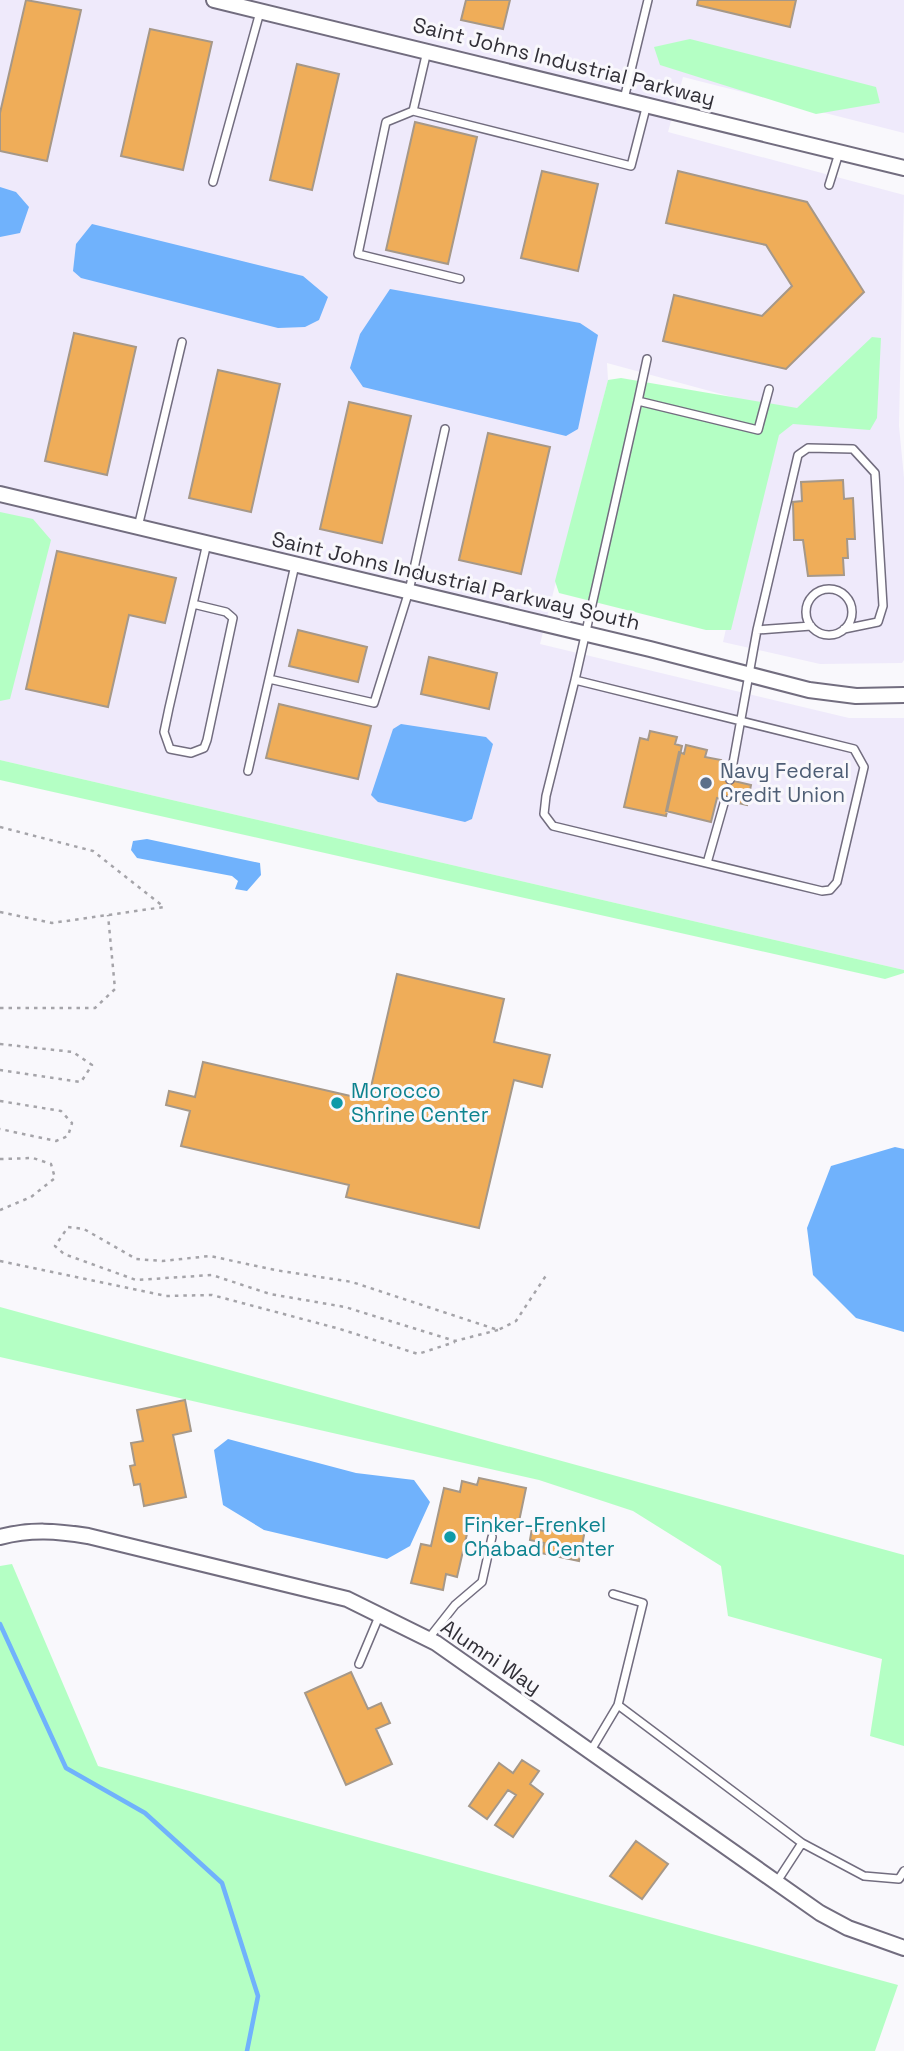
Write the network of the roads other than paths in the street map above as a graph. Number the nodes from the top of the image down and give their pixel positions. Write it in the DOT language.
graph roads {
  1 [pos="648,0"];
  2 [pos="220,1"];
  3 [pos="261,11"];
  4 [pos="427,51"];
  5 [pos="624,99"];
  6 [pos="647,104"];
  7 [pos="412,111"];
  8 [pos="839,153"];
  9 [pos="904,168"];
  10 [pos="213,182"];
  11 [pos="829,185"];
  12 [pos="460,279"];
  13 [pos="182,342"];
  14 [pos="647,359"];
  15 [pos="769,389"];
  16 [pos="638,401"];
  17 [pos="445,429"];
  18 [pos="0,494"];
  19 [pos="138,527"];
  20 [pos="206,543"];
  21 [pos="295,564"];
  22 [pos="409,591"];
  23 [pos="193,604"];
  24 [pos="811,626"];
  25 [pos="844,629"];
  26 [pos="757,630"];
  27 [pos="586,633"];
  28 [pos="750,673"];
  29 [pos="269,679"];
  30 [pos="575,680"];
  31 [pos="904,695"];
  32 [pos="739,719"];
  33 [pos="248,771"];
  34 [pos="730,780"];
  35 [pos="725,800"];
  36 [pos="707,863"];
  37 [pos="0,1536"];
  38 [pos="492,1537"];
  39 [pos="613,1594"];
  40 [pos="380,1614"];
  41 [pos="429,1639"];
  42 [pos="359,1664"];
  43 [pos="618,1705"];
  44 [pos="590,1752"];
  45 [pos="802,1843"];
  46 [pos="904,1871"];
  47 [pos="776,1883"];
  48 [pos="904,1948"];
  1 -- 5 [label="lane"];
  2 -- 3 [label="street, Saint Johns Industrial Parkway"];
  3 -- 4 [label="street, Saint Johns Industrial Parkway"];
  3 -- 10 [label="lane"];
  4 -- 5 [label="street, Saint Johns Industrial Parkway"];
  4 -- 7 [label="lane"];
  5 -- 6 [label="street, Saint Johns Industrial Parkway"];
  6 -- 7 [label="lane"];
  6 -- 8 [label="street, Saint Johns Industrial Parkway"];
  7 -- 12 [label="lane"];
  8 -- 9 [label="street, Saint Johns Industrial Parkway"];
  8 -- 11 [label="lane"];
  13 -- 19 [label="lane"];
  14 -- 16 [label="lane"];
  15 -- 16 [label="lane"];
  16 -- 27 [label="lane"];
  17 -- 22 [label="lane"];
  18 -- 19 [label="street, Saint Johns Industrial Parkway South"];
  19 -- 20 [label="street, Saint Johns Industrial Parkway South"];
  20 -- 21 [label="street, Saint Johns Industrial Parkway South"];
  20 -- 23 [label="lane"];
  21 -- 22 [label="street, Saint Johns Industrial Parkway South"];
  21 -- 29 [label="lane"];
  22 -- 27 [label="street, Saint Johns Industrial Parkway South"];
  22 -- 29 [label="lane"];
  23 -- 23 [label="lane"];
  24 -- 25 [label="lane"];
  24 -- 25 [label="lane"];
  24 -- 26 [label="lane"];
  25 -- 26 [label="lane"];
  26 -- 28 [label="lane"];
  27 -- 28 [label="street, Saint Johns Industrial Parkway South"];
  27 -- 30 [label="lane"];
  28 -- 31 [label="street, Saint Johns Industrial Parkway South"];
  28 -- 32 [label="lane"];
  29 -- 33 [label="lane"];
  30 -- 32 [label="lane"];
  30 -- 36 [label="lane"];
  32 -- 34 [label="lane"];
  32 -- 36 [label="lane"];
  35 -- 36 [label="lane"];
  37 -- 40 [label="street, Alumni Way"];
  38 -- 41 [label="lane"];
  39 -- 43 [label="lane"];
  40 -- 41 [label="street, Alumni Way"];
  40 -- 42 [label="lane"];
  41 -- 44 [label="street, Alumni Way"];
  43 -- 44 [label="lane"];
  43 -- 45 [label="lane"];
  44 -- 47 [label="street, Alumni Way"];
  45 -- 46 [label="lane"];
  45 -- 47 [label="lane"];
  47 -- 48 [label="street, Alumni Way"];
}
